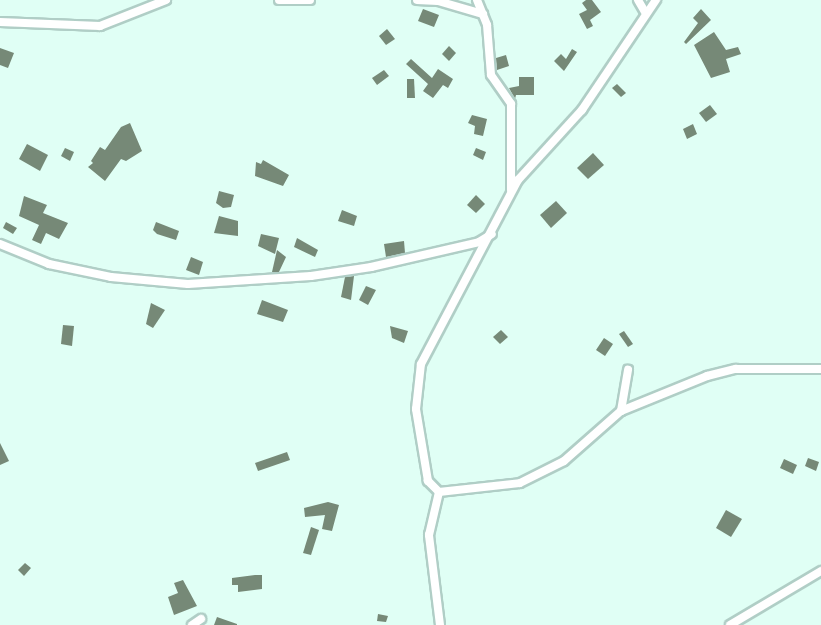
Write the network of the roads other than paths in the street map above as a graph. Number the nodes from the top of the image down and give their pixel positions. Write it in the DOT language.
graph roads {
  1 [pos="166,0"];
  2 [pos="279,0"];
  3 [pos="310,0"];
  4 [pos="417,0"];
  5 [pos="477,0"];
  6 [pos="638,0"];
  7 [pos="656,0"];
  8 [pos="483,14"];
  9 [pos="646,14"];
  10 [pos="0,22"];
  11 [pos="512,190"];
  12 [pos="492,234"];
  13 [pos="0,244"];
  14 [pos="821,369"];
  15 [pos="628,370"];
  16 [pos="621,411"];
  17 [pos="439,492"];
  18 [pos="821,571"];
  19 [pos="201,619"];
  20 [pos="192,625"];
  21 [pos="440,625"];
  22 [pos="730,625"];
  1 -- 10 [label="street"];
  2 -- 3 [label="street"];
  4 -- 8 [label="street"];
  5 -- 8 [label="street"];
  6 -- 9 [label="street"];
  7 -- 9 [label="street"];
  8 -- 11 [label="street"];
  9 -- 11 [label="street"];
  11 -- 12 [label="street"];
  12 -- 13 [label="street"];
  12 -- 17 [label="street"];
  14 -- 16 [label="street"];
  15 -- 16 [label="street"];
  16 -- 17 [label="street"];
  17 -- 21 [label="street"];
  18 -- 22 [label="street"];
  19 -- 20 [label="street"];
}
